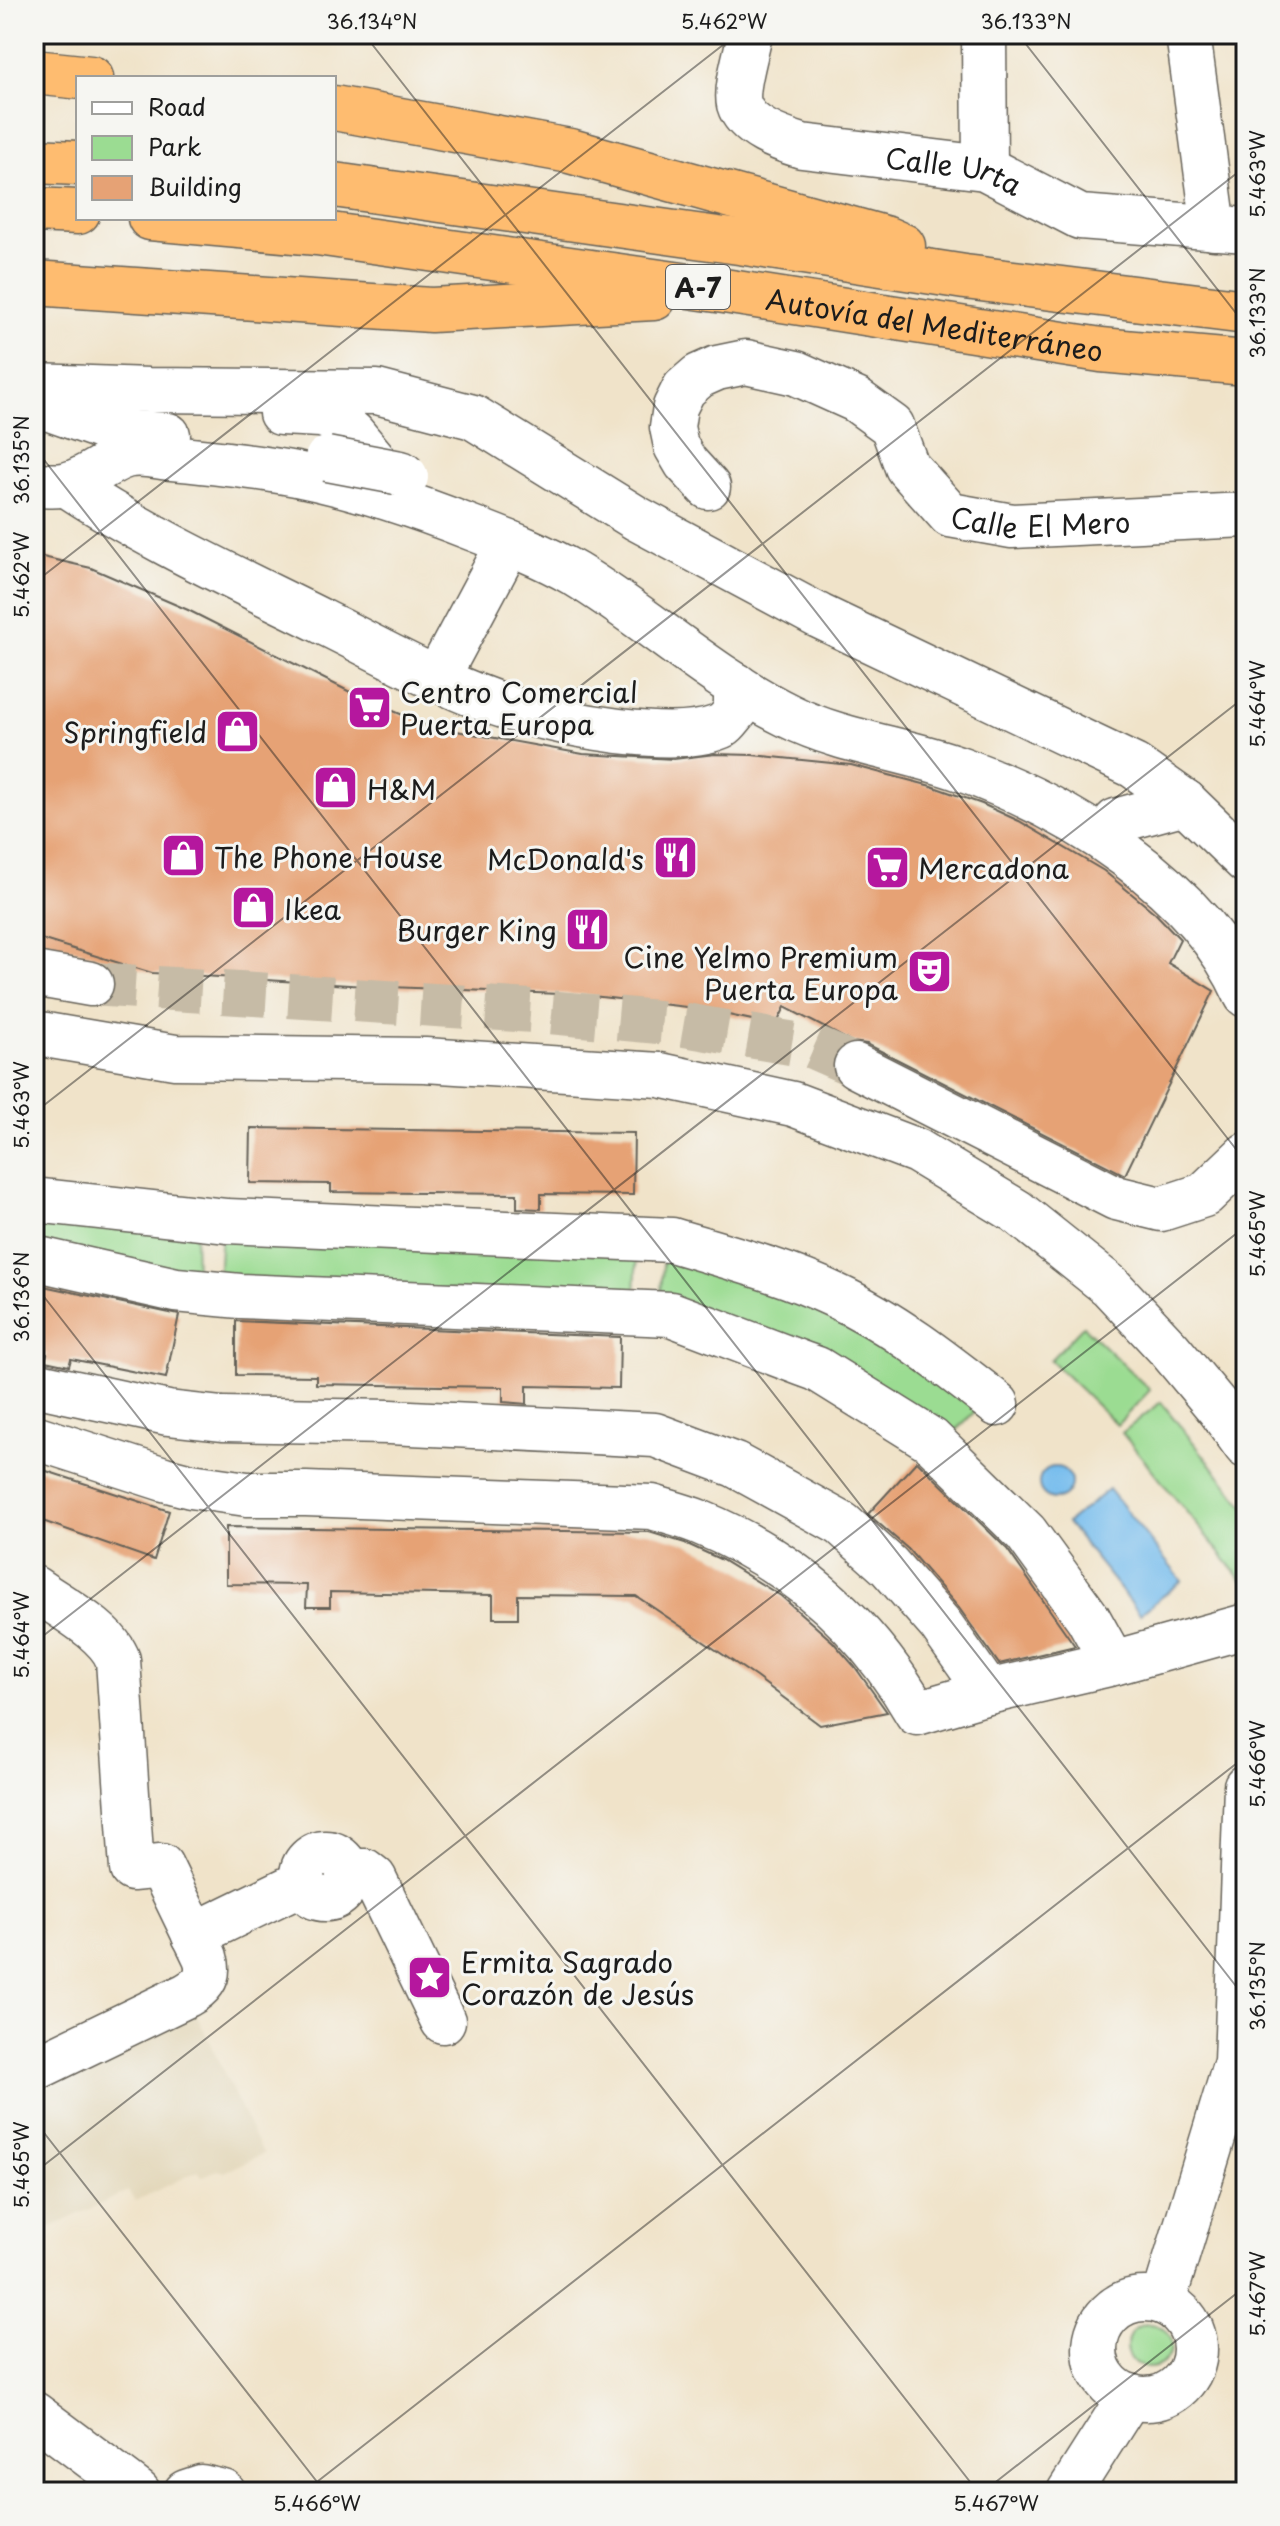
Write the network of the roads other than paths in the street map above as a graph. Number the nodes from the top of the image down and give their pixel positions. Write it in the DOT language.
graph roads {
  1 [pos="750,34"];
  2 [pos="984,34"];
  3 [pos="1188,34"];
  4 [pos="34,72"];
  5 [pos="76,76"];
  6 [pos="336,108"];
  7 [pos="34,161"];
  8 [pos="76,163"];
  9 [pos="985,168"];
  10 [pos="336,185"];
  11 [pos="34,210"];
  12 [pos="76,212"];
  13 [pos="172,220"];
  14 [pos="1230,229"];
  15 [pos="965,277"];
  16 [pos="34,283"];
  17 [pos="724,291"];
  18 [pos="1246,312"];
  19 [pos="1246,363"];
  20 [pos="34,386"];
  21 [pos="149,390"];
  22 [pos="34,408"];
  23 [pos="129,455"];
  24 [pos="50,485"];
  25 [pos="394,486"];
  26 [pos="708,487"];
  27 [pos="1246,515"];
  28 [pos="120,520"];
  29 [pos="509,543"];
  30 [pos="437,678"];
  31 [pos="736,685"];
  32 [pos="1185,802"];
  33 [pos="1116,821"];
  34 [pos="1246,861"];
  35 [pos="34,974"];
  36 [pos="91,984"];
  37 [pos="1246,995"];
  38 [pos="34,1033"];
  39 [pos="856,1066"];
  40 [pos="1246,1155"];
  41 [pos="34,1200"];
  42 [pos="34,1258"];
  43 [pos="34,1384"];
  44 [pos="997,1404"];
  45 [pos="34,1437"];
  46 [pos="1246,1446"];
  47 [pos="34,1588"];
  48 [pos="1246,1626"];
  49 [pos="1113,1663"];
  50 [pos="988,1692"];
  51 [pos="1246,1786"];
  52 [pos="194,1935"];
  53 [pos="443,2021"];
  54 [pos="34,2069"];
  55 [pos="1163,2302"];
  56 [pos="1130,2396"];
  57 [pos="34,2414"];
  58 [pos="138,2492"];
  59 [pos="186,2492"];
  60 [pos="223,2492"];
  61 [pos="1069,2492"];
  1 -- 9 [label="street, Calle Urta"];
  2 -- 9 [label="street"];
  3 -- 14 [label="street"];
  4 -- 5 [label="highway"];
  6 -- 15 [label="highway"];
  7 -- 8 [label="highway"];
  9 -- 14 [label="street, Calle Urta"];
  10 -- 15 [label="highway, Autovía del Mediterráneo / A-7"];
  11 -- 12 [label="highway"];
  13 -- 17 [label="highway, Autovía del Mediterráneo / A-7"];
  15 -- 18 [label="highway, Autovía del Mediterráneo / A-7"];
  16 -- 17 [label="highway"];
  17 -- 19 [label="highway, Autovía del Mediterráneo / A-7"];
  20 -- 21 [label="street"];
  21 -- 25 [label="street"];
  21 -- 32 [label="street"];
  22 -- 25 [label="street, bridge"];
  23 -- 24 [label="street"];
  23 -- 25 [label="street"];
  23 -- 28 [label="street"];
  24 -- 28 [label="street"];
  25 -- 29 [label="street"];
  26 -- 27 [label="street, Calle El Mero"];
  28 -- 30 [label="street"];
  29 -- 30 [label="street"];
  29 -- 31 [label="street"];
  30 -- 31 [label="street"];
  31 -- 37 [label="street"];
  32 -- 33 [label="street"];
  32 -- 34 [label="street"];
  35 -- 36 [label="street"];
  38 -- 46 [label="street"];
  39 -- 40 [label="street"];
  41 -- 44 [label="street"];
  42 -- 49 [label="street"];
  43 -- 50 [label="street"];
  45 -- 50 [label="street"];
  47 -- 52 [label="street"];
  48 -- 49 [label="street"];
  49 -- 50 [label="street"];
  51 -- 55 [label="street"];
  52 -- 53 [label="street"];
  52 -- 54 [label="street"];
  55 -- 56 [label="street"];
  55 -- 56 [label="street"];
  56 -- 61 [label="street"];
  57 -- 58 [label="street"];
  59 -- 60 [label="street"];
}
